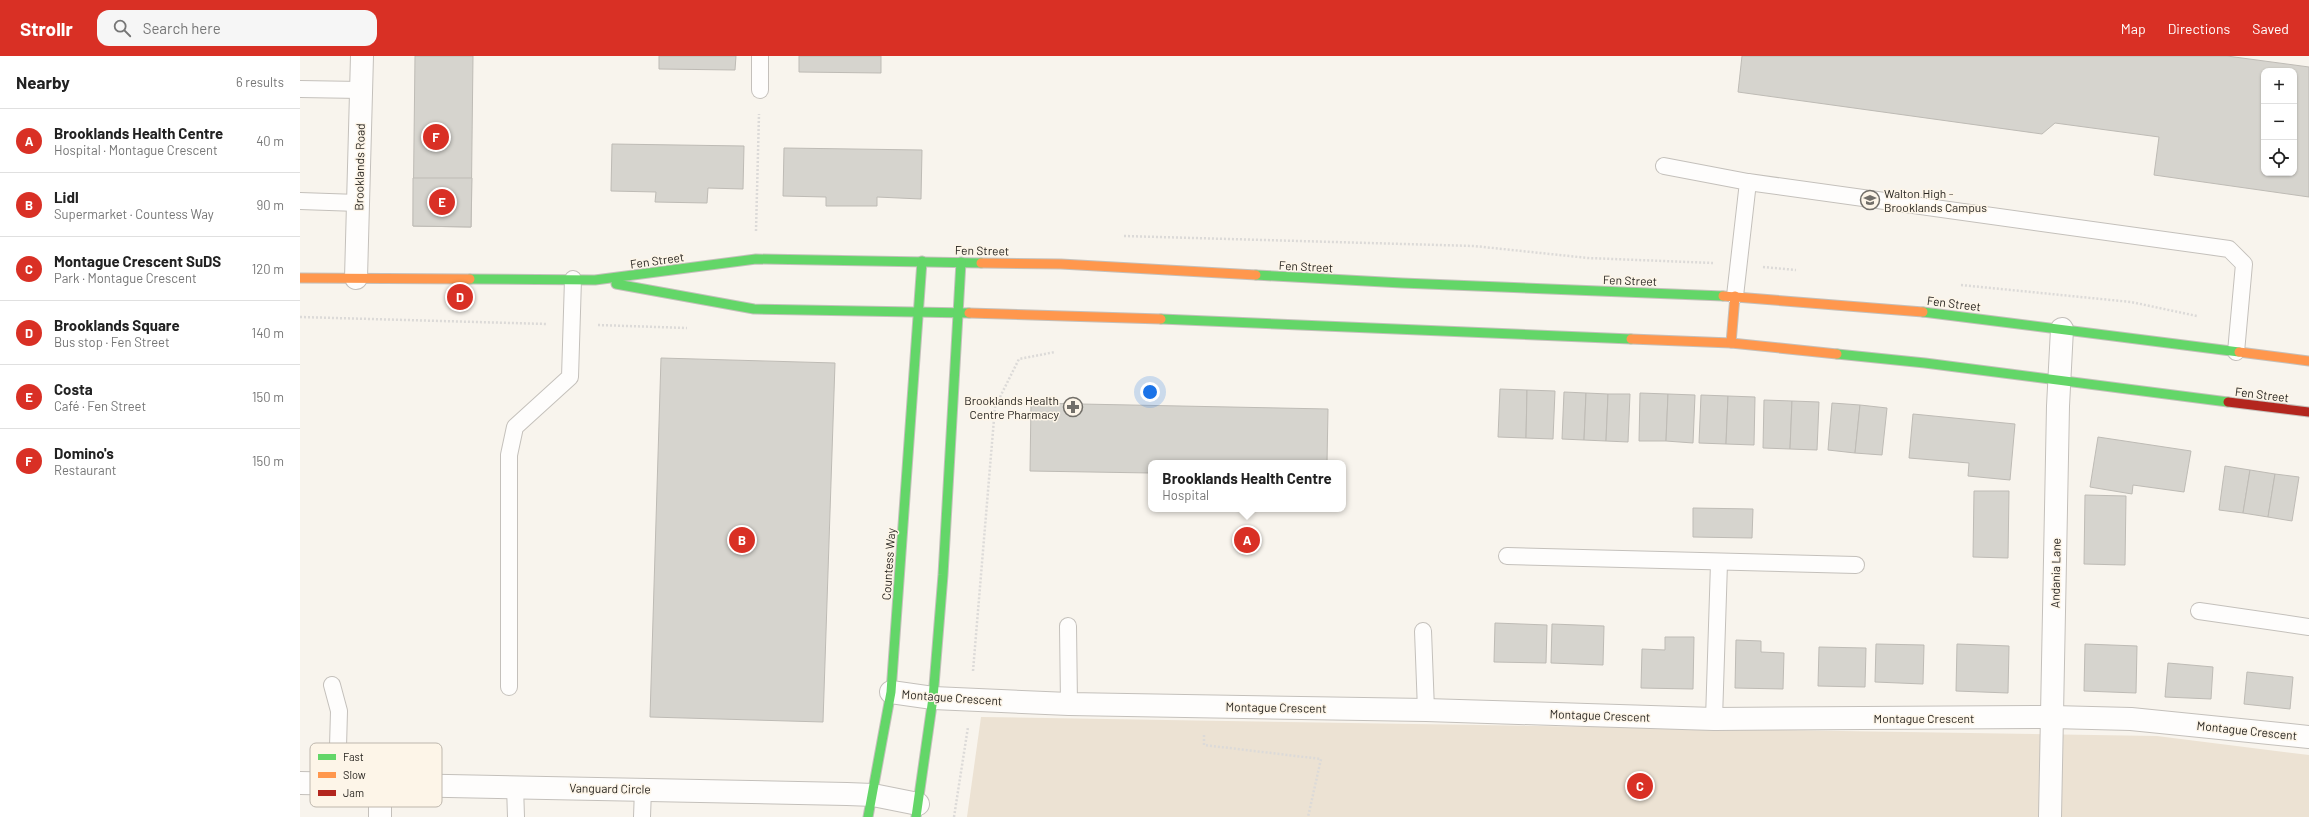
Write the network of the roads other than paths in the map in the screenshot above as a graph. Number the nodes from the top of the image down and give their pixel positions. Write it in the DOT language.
graph roads {
  1 [pos="362,56"];
  2 [pos="760,56"];
  3 [pos="300,89"];
  4 [pos="361,90"];
  5 [pos="760,90"];
  6 [pos="1664,166"];
  7 [pos="1748,182"];
  8 [pos="300,201"];
  9 [pos="358,203"];
  10 [pos="922,261"];
  11 [pos="961,262"];
  12 [pos="300,278"];
  13 [pos="356,278"];
  14 [pos="573,279"];
  15 [pos="595,280"];
  16 [pos="1735,296"];
  17 [pos="920,311"];
  18 [pos="959,313"];
  19 [pos="2062,329"];
  20 [pos="1731,343"];
  21 [pos="2236,352"];
  22 [pos="2309,361"];
  23 [pos="2058,380"];
  24 [pos="2309,412"];
  25 [pos="1507,556"];
  26 [pos="1719,562"];
  27 [pos="1856,565"];
  28 [pos="2199,611"];
  29 [pos="1068,626"];
  30 [pos="2309,627"];
  31 [pos="1423,631"];
  32 [pos="332,685"];
  33 [pos="508,687"];
  34 [pos="891,692"];
  35 [pos="933,698"];
  36 [pos="1069,704"];
  37 [pos="1426,710"];
  38 [pos="2053,717"];
  39 [pos="1714,719"];
  40 [pos="2308,733"];
  41 [pos="339,743"];
  42 [pos="442,784"];
  43 [pos="515,786"];
  44 [pos="643,789"];
  45 [pos="873,795"];
  46 [pos="917,810"];
  47 [pos="516,817"];
  48 [pos="642,817"];
  49 [pos="868,817"];
  50 [pos="2050,817"];
  1 -- 4 [label="street, Brooklands Road"];
  2 -- 5 [label="lane"];
  3 -- 4 [label="lane"];
  4 -- 9 [label="street, Brooklands Road"];
  6 -- 7 [label="lane"];
  7 -- 16 [label="lane"];
  7 -- 21 [label="lane"];
  8 -- 9 [label="lane"];
  9 -- 13 [label="street, Brooklands Road"];
  10 -- 11 [label="street, Fen Street"];
  10 -- 15 [label="street, Fen Street"];
  10 -- 17 [label="street, Countess Way"];
  11 -- 16 [label="street, Fen Street"];
  11 -- 18 [label="street"];
  12 -- 13 [label="street, Fen Street"];
  13 -- 14 [label="street, Fen Street"];
  14 -- 15 [label="street, Fen Street"];
  14 -- 33 [label="lane"];
  15 -- 17 [label="street, Fen Street"];
  16 -- 19 [label="street, Fen Street"];
  16 -- 20 [label="street"];
  17 -- 18 [label="street, Fen Street"];
  17 -- 34 [label="street, Countess Way"];
  18 -- 20 [label="street, Fen Street"];
  18 -- 35 [label="street"];
  19 -- 21 [label="street, Fen Street"];
  19 -- 23 [label="street, Andania Lane"];
  20 -- 23 [label="street, Fen Street"];
  21 -- 22 [label="street, Fen Street"];
  23 -- 24 [label="street, Fen Street"];
  23 -- 38 [label="street, Andania Lane"];
  25 -- 26 [label="lane"];
  26 -- 27 [label="lane"];
  26 -- 39 [label="lane"];
  28 -- 30 [label="lane"];
  29 -- 36 [label="lane"];
  31 -- 37 [label="lane"];
  32 -- 41 [label="lane"];
  34 -- 35 [label="street, Montague Crescent"];
  34 -- 45 [label="street, Countess Way"];
  35 -- 36 [label="street, Montague Crescent"];
  35 -- 46 [label="street"];
  36 -- 37 [label="street, Montague Crescent"];
  37 -- 39 [label="street, Montague Crescent"];
  38 -- 39 [label="street, Montague Crescent"];
  38 -- 40 [label="street, Montague Crescent"];
  38 -- 50 [label="street, Andania Lane"];
  42 -- 43 [label="street, Vanguard Circle"];
  43 -- 44 [label="street, Vanguard Circle"];
  43 -- 47 [label="lane"];
  44 -- 45 [label="street, Vanguard Circle"];
  44 -- 48 [label="lane"];
  45 -- 46 [label="street, Vanguard Circle"];
  45 -- 49 [label="street, Countess Way"];
}
